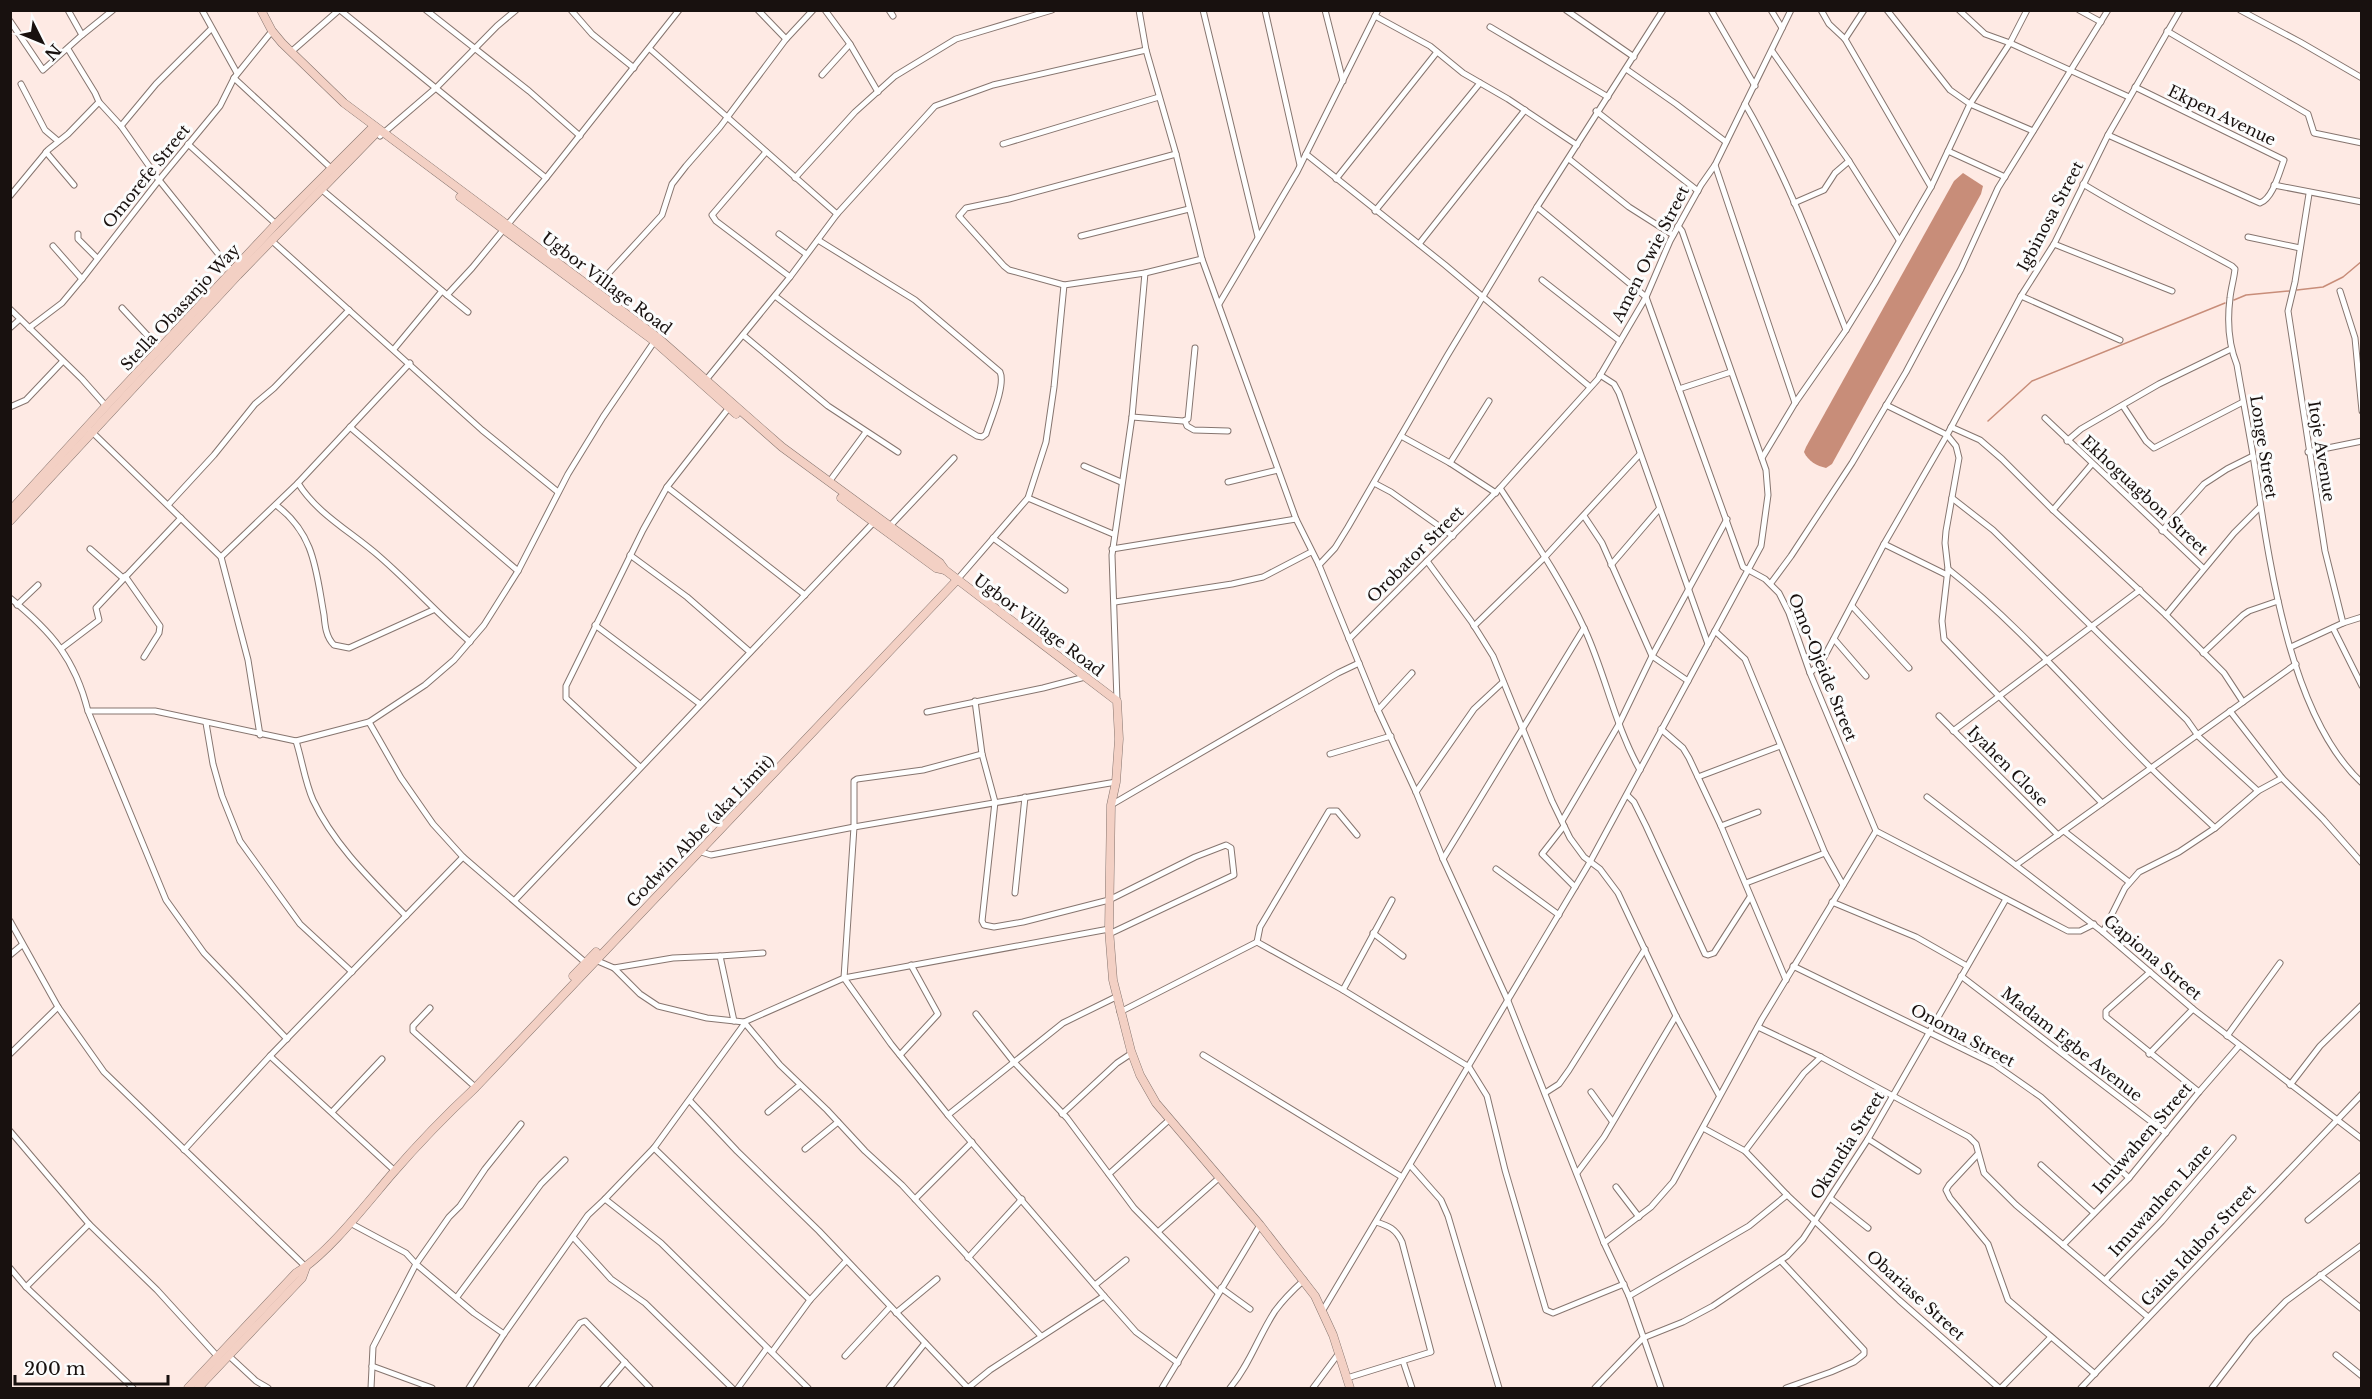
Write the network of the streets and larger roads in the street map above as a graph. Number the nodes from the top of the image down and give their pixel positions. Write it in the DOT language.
graph roads {
  1 [pos="68,10"];
  2 [pos="113,10"];
  3 [pos="202,10"];
  4 [pos="261,10"];
  5 [pos="339,10"];
  6 [pos="516,10"];
  7 [pos="571,10"];
  8 [pos="679,10"];
  9 [pos="758,10"];
  10 [pos="813,10"];
  11 [pos="825,10"];
  12 [pos="1052,10"];
  13 [pos="1139,10"];
  14 [pos="1203,10"];
  15 [pos="1264,10"];
  16 [pos="1325,10"];
  17 [pos="1566,10"];
  18 [pos="1711,10"];
  19 [pos="1771,10"];
  20 [pos="1791,10"];
  21 [pos="1821,10"];
  22 [pos="1864,10"];
  23 [pos="1887,10"];
  24 [pos="1959,10"];
  25 [pos="2026,10"];
  26 [pos="2079,10"];
  27 [pos="2108,10"];
  28 [pos="2180,10"];
  29 [pos="2240,10"];
  30 [pos="428,11"];
  31 [pos="1660,12"];
  32 [pos="1376,14"];
  33 [pos="10,21"];
  34 [pos="2102,22"];
  35 [pos="1490,27"];
  36 [pos="1782,28"];
  37 [pos="211,29"];
  38 [pos="272,31"];
  39 [pos="2167,32"];
  40 [pos="81,35"];
  41 [pos="786,39"];
  42 [pos="1845,39"];
  43 [pos="2010,43"];
  44 [pos="850,44"];
  45 [pos="68,49"];
  46 [pos="475,49"];
  47 [pos="650,49"];
  48 [pos="1146,50"];
  49 [pos="1772,51"];
  50 [pos="291,52"];
  51 [pos="1437,52"];
  52 [pos="1634,57"];
  53 [pos="634,68"];
  54 [pos="1626,69"];
  55 [pos="2072,71"];
  56 [pos="822,75"];
  57 [pos="235,76"];
  58 [pos="2361,78"];
  59 [pos="1343,81"];
  60 [pos="1480,83"];
  61 [pos="21,84"];
  62 [pos="436,87"];
  63 [pos="1755,87"];
  64 [pos="2135,87"];
  65 [pos="878,92"];
  66 [pos="1159,97"];
  67 [pos="1608,97"];
  68 [pos="2129,97"];
  69 [pos="99,102"];
  70 [pos="1745,104"];
  71 [pos="1970,104"];
  72 [pos="1525,110"];
  73 [pos="1596,111"];
  74 [pos="726,116"];
  75 [pos="121,126"];
  76 [pos="377,131"];
  77 [pos="2033,131"];
  78 [pos="2109,135"];
  79 [pos="580,136"];
  80 [pos="58,141"];
  81 [pos="1726,142"];
  82 [pos="2361,143"];
  83 [pos="188,144"];
  84 [pos="1003,144"];
  85 [pos="1577,145"];
  86 [pos="1948,151"];
  87 [pos="46,152"];
  88 [pos="766,152"];
  89 [pos="1176,154"];
  90 [pos="1306,154"];
  91 [pos="1569,159"];
  92 [pos="1850,161"];
  93 [pos="1300,165"];
  94 [pos="1715,165"];
  95 [pos="334,171"];
  96 [pos="2005,177"];
  97 [pos="546,178"];
  98 [pos="795,178"];
  99 [pos="1336,179"];
  100 [pos="159,180"];
  101 [pos="2084,184"];
  102 [pos="74,185"];
  103 [pos="2274,185"];
  104 [pos="318,186"];
  105 [pos="1930,187"];
  106 [pos="1698,191"];
  107 [pos="2309,194"];
  108 [pos="10,196"];
  109 [pos="1794,202"];
  110 [pos="2361,202"];
  111 [pos="1537,207"];
  112 [pos="1189,209"];
  113 [pos="1376,211"];
  114 [pos="837,213"];
  115 [pos="276,224"];
  116 [pos="1678,226"];
  117 [pos="505,228"];
  118 [pos="78,234"];
  119 [pos="779,234"];
  120 [pos="1673,235"];
  121 [pos="1081,236"];
  122 [pos="1258,237"];
  123 [pos="2248,237"];
  124 [pos="269,238"];
  125 [pos="818,240"];
  126 [pos="1899,240"];
  127 [pos="1419,244"];
  128 [pos="2054,244"];
  129 [pos="53,246"];
  130 [pos="2300,248"];
  131 [pos="806,254"];
  132 [pos="97,258"];
  133 [pos="1202,259"];
  134 [pos="232,271"];
  135 [pos="1145,273"];
  136 [pos="790,277"];
  137 [pos="82,279"];
  138 [pos="1542,280"];
  139 [pos="1064,285"];
  140 [pos="595,288"];
  141 [pos="2172,291"];
  142 [pos="2340,291"];
  143 [pos="445,293"];
  144 [pos="775,296"];
  145 [pos="2021,296"];
  146 [pos="1646,297"];
  147 [pos="1483,298"];
  148 [pos="1219,304"];
  149 [pos="122,308"];
  150 [pos="10,309"];
  151 [pos="350,310"];
  152 [pos="468,312"];
  153 [pos="20,319"];
  154 [pos="10,328"];
  155 [pos="29,328"];
  156 [pos="1846,330"];
  157 [pos="743,335"];
  158 [pos="656,339"];
  159 [pos="2120,340"];
  160 [pos="1620,341"];
  161 [pos="1195,348"];
  162 [pos="159,349"];
  163 [pos="394,349"];
  164 [pos="2230,349"];
  165 [pos="63,361"];
  166 [pos="410,363"];
  167 [pos="1731,372"];
  168 [pos="1600,375"];
  169 [pos="706,380"];
  170 [pos="1590,387"];
  171 [pos="1679,389"];
  172 [pos="1489,401"];
  173 [pos="2243,402"];
  174 [pos="1795,403"];
  175 [pos="730,405"];
  176 [pos="1886,405"];
  177 [pos="105,406"];
  178 [pos="2123,406"];
  179 [pos="10,407"];
  180 [pos="2361,411"];
  181 [pos="1132,417"];
  182 [pos="2045,418"];
  183 [pos="1185,421"];
  184 [pos="1951,426"];
  185 [pos="351,427"];
  186 [pos="90,430"];
  187 [pos="1228,431"];
  188 [pos="866,432"];
  189 [pos="1947,435"];
  190 [pos="1401,436"];
  191 [pos="2067,441"];
  192 [pos="2361,441"];
  193 [pos="898,452"];
  194 [pos="2308,452"];
  195 [pos="1640,454"];
  196 [pos="2253,456"];
  197 [pos="954,458"];
  198 [pos="1762,458"];
  199 [pos="1450,463"];
  200 [pos="2092,464"];
  201 [pos="1084,466"];
  202 [pos="1278,470"];
  203 [pos="829,482"];
  204 [pos="1121,482"];
  205 [pos="1228,482"];
  206 [pos="298,483"];
  207 [pos="1374,483"];
  208 [pos="667,487"];
  209 [pos="1498,491"];
  210 [pos="558,492"];
  211 [pos="1028,498"];
  212 [pos="1952,498"];
  213 [pos="168,505"];
  214 [pos="276,505"];
  215 [pos="2259,508"];
  216 [pos="1659,509"];
  217 [pos="2053,510"];
  218 [pos="10,511"];
  219 [pos="1584,516"];
  220 [pos="181,518"];
  221 [pos="1296,519"];
  222 [pos="1726,519"];
  223 [pos="10,521"];
  224 [pos="875,521"];
  225 [pos="889,527"];
  226 [pos="2162,531"];
  227 [pos="1113,534"];
  228 [pos="1453,536"];
  229 [pos="993,538"];
  230 [pos="1884,544"];
  231 [pos="90,549"];
  232 [pos="1112,549"];
  233 [pos="1311,552"];
  234 [pos="630,555"];
  235 [pos="221,557"];
  236 [pos="1545,557"];
  237 [pos="1427,561"];
  238 [pos="1318,565"];
  239 [pos="1611,565"];
  240 [pos="2203,568"];
  241 [pos="945,570"];
  242 [pos="518,571"];
  243 [pos="1748,572"];
  244 [pos="1947,572"];
  245 [pos="124,577"];
  246 [pos="955,578"];
  247 [pos="1771,583"];
  248 [pos="38,585"];
  249 [pos="1688,589"];
  250 [pos="1065,590"];
  251 [pos="2140,590"];
  252 [pos="805,595"];
  253 [pos="10,598"];
  254 [pos="1114,602"];
  255 [pos="2278,602"];
  256 [pos="17,604"];
  257 [pos="1852,606"];
  258 [pos="434,610"];
  259 [pos="2166,615"];
  260 [pos="2361,617"];
  261 [pos="2343,623"];
  262 [pos="596,625"];
  263 [pos="1474,626"];
  264 [pos="1584,628"];
  265 [pos="2092,628"];
  266 [pos="2333,628"];
  267 [pos="1715,631"];
  268 [pos="1349,639"];
  269 [pos="1834,639"];
  270 [pos="470,642"];
  271 [pos="1708,644"];
  272 [pos="2291,647"];
  273 [pos="62,648"];
  274 [pos="750,652"];
  275 [pos="2203,653"];
  276 [pos="1652,656"];
  277 [pos="144,657"];
  278 [pos="2049,661"];
  279 [pos="1359,663"];
  280 [pos="2296,664"];
  281 [pos="1909,668"];
  282 [pos="1810,672"];
  283 [pos="1412,673"];
  284 [pos="1085,676"];
  285 [pos="1866,676"];
  286 [pos="1688,681"];
  287 [pos="1503,682"];
  288 [pos="2361,686"];
  289 [pos="2000,695"];
  290 [pos="975,700"];
  291 [pos="1117,701"];
  292 [pos="2243,702"];
  293 [pos="700,704"];
  294 [pos="1378,710"];
  295 [pos="88,711"];
  296 [pos="2230,711"];
  297 [pos="927,712"];
  298 [pos="1939,716"];
  299 [pos="369,722"];
  300 [pos="206,723"];
  301 [pos="1619,724"];
  302 [pos="1661,729"];
  303 [pos="1522,730"];
  304 [pos="1953,731"];
  305 [pos="2198,734"];
  306 [pos="260,735"];
  307 [pos="1390,736"];
  308 [pos="296,741"];
  309 [pos="1780,746"];
  310 [pos="982,754"];
  311 [pos="1330,754"];
  312 [pos="640,767"];
  313 [pos="2151,768"];
  314 [pos="1640,770"];
  315 [pos="1698,777"];
  316 [pos="2282,778"];
  317 [pos="1116,782"];
  318 [pos="2361,783"];
  319 [pos="2258,791"];
  320 [pos="1416,792"];
  321 [pos="1627,795"];
  322 [pos="1927,796"];
  323 [pos="1025,798"];
  324 [pos="995,802"];
  325 [pos="2102,803"];
  326 [pos="1111,804"];
  327 [pos="1758,812"];
  328 [pos="1563,824"];
  329 [pos="1721,826"];
  330 [pos="854,827"];
  331 [pos="2215,828"];
  332 [pos="1876,831"];
  333 [pos="2064,831"];
  334 [pos="1357,835"];
  335 [pos="2058,835"];
  336 [pos="698,851"];
  337 [pos="1825,853"];
  338 [pos="464,856"];
  339 [pos="1443,859"];
  340 [pos="1590,862"];
  341 [pos="2361,863"];
  342 [pos="2016,865"];
  343 [pos="1496,869"];
  344 [pos="2129,882"];
  345 [pos="1746,883"];
  346 [pos="1843,885"];
  347 [pos="1575,886"];
  348 [pos="1016,893"];
  349 [pos="1750,897"];
  350 [pos="2006,899"];
  351 [pos="514,900"];
  352 [pos="1109,900"];
  353 [pos="1392,900"];
  354 [pos="1832,902"];
  355 [pos="1559,915"];
  356 [pos="406,916"];
  357 [pos="10,921"];
  358 [pos="2094,924"];
  359 [pos="1109,931"];
  360 [pos="2103,932"];
  361 [pos="1373,933"];
  362 [pos="1257,942"];
  363 [pos="22,945"];
  364 [pos="1645,949"];
  365 [pos="763,953"];
  366 [pos="10,955"];
  367 [pos="720,956"];
  368 [pos="1403,956"];
  369 [pos="590,960"];
  370 [pos="2280,963"];
  371 [pos="911,965"];
  372 [pos="1793,966"];
  373 [pos="1967,966"];
  374 [pos="614,968"];
  375 [pos="352,972"];
  376 [pos="2150,972"];
  377 [pos="1961,976"];
  378 [pos="844,978"];
  379 [pos="1785,981"];
  380 [pos="1343,990"];
  381 [pos="1116,997"];
  382 [pos="1508,1002"];
  383 [pos="2361,1005"];
  384 [pos="58,1007"];
  385 [pos="430,1008"];
  386 [pos="2193,1009"];
  387 [pos="1120,1012"];
  388 [pos="976,1014"];
  389 [pos="1676,1016"];
  390 [pos="734,1022"];
  391 [pos="745,1023"];
  392 [pos="1758,1028"];
  393 [pos="1930,1031"];
  394 [pos="2227,1036"];
  395 [pos="287,1039"];
  396 [pos="2239,1046"];
  397 [pos="1132,1053"];
  398 [pos="10,1054"];
  399 [pos="2149,1054"];
  400 [pos="900,1055"];
  401 [pos="1203,1055"];
  402 [pos="270,1056"];
  403 [pos="1821,1057"];
  404 [pos="382,1059"];
  405 [pos="1013,1061"];
  406 [pos="1469,1067"];
  407 [pos="800,1084"];
  408 [pos="473,1085"];
  409 [pos="2290,1085"];
  410 [pos="1591,1092"];
  411 [pos="2199,1092"];
  412 [pos="1545,1093"];
  413 [pos="2361,1094"];
  414 [pos="1719,1095"];
  415 [pos="1893,1095"];
  416 [pos="462,1100"];
  417 [pos="690,1101"];
  418 [pos="332,1112"];
  419 [pos="768,1113"];
  420 [pos="948,1114"];
  421 [pos="1062,1114"];
  422 [pos="1169,1120"];
  423 [pos="1612,1121"];
  424 [pos="2336,1121"];
  425 [pos="838,1122"];
  426 [pos="521,1124"];
  427 [pos="1703,1128"];
  428 [pos="10,1131"];
  429 [pos="2166,1133"];
  430 [pos="2233,1138"];
  431 [pos="1868,1139"];
  432 [pos="2361,1139"];
  433 [pos="972,1142"];
  434 [pos="654,1148"];
  435 [pos="805,1149"];
  436 [pos="184,1150"];
  437 [pos="1745,1151"];
  438 [pos="1977,1155"];
  439 [pos="565,1160"];
  440 [pos="1410,1165"];
  441 [pos="2041,1165"];
  442 [pos="395,1171"];
  443 [pos="1918,1171"];
  444 [pos="1577,1173"];
  445 [pos="1109,1174"];
  446 [pos="2361,1175"];
  447 [pos="1220,1177"];
  448 [pos="1402,1177"];
  449 [pos="2130,1178"];
  450 [pos="1616,1187"];
  451 [pos="1787,1195"];
  452 [pos="1830,1198"];
  453 [pos="605,1199"];
  454 [pos="915,1199"];
  455 [pos="1022,1199"];
  456 [pos="2094,1213"];
  457 [pos="1639,1217"];
  458 [pos="2308,1220"];
  459 [pos="1815,1221"];
  460 [pos="1376,1222"];
  461 [pos="350,1223"];
  462 [pos="89,1224"];
  463 [pos="1260,1226"];
  464 [pos="1868,1228"];
  465 [pos="1159,1231"];
  466 [pos="573,1237"];
  467 [pos="1604,1243"];
  468 [pos="2063,1245"];
  469 [pos="2361,1245"];
  470 [pos="968,1258"];
  471 [pos="1126,1260"];
  472 [pos="1781,1261"];
  473 [pos="846,1262"];
  474 [pos="416,1264"];
  475 [pos="306,1267"];
  476 [pos="10,1268"];
  477 [pos="2320,1275"];
  478 [pos="937,1279"];
  479 [pos="1304,1280"];
  480 [pos="2105,1280"];
  481 [pos="1624,1284"];
  482 [pos="1095,1285"];
  483 [pos="26,1287"];
  484 [pos="1220,1290"];
  485 [pos="1104,1296"];
  486 [pos="1629,1296"];
  487 [pos="457,1297"];
  488 [pos="810,1300"];
  489 [pos="890,1307"];
  490 [pos="1250,1309"];
  491 [pos="2361,1309"];
  492 [pos="1323,1310"];
  493 [pos="896,1313"];
  494 [pos="2148,1317"];
  495 [pos="504,1334"];
  496 [pos="1041,1336"];
  497 [pos="2051,1337"];
  498 [pos="1643,1338"];
  499 [pos="925,1343"];
  500 [pos="767,1348"];
  501 [pos="772,1353"];
  502 [pos="1339,1353"];
  503 [pos="228,1355"];
  504 [pos="2336,1355"];
  505 [pos="845,1356"];
  506 [pos="218,1357"];
  507 [pos="1403,1361"];
  508 [pos="625,1362"];
  509 [pos="1178,1363"];
  510 [pos="372,1366"];
  511 [pos="2095,1374"];
  512 [pos="2361,1376"];
  513 [pos="1347,1378"];
  514 [pos="133,1389"];
  515 [pos="188,1389"];
  516 [pos="198,1389"];
  517 [pos="268,1389"];
  518 [pos="371,1389"];
  519 [pos="432,1389"];
  520 [pos="469,1389"];
  521 [pos="531,1389"];
  522 [pos="603,1389"];
  523 [pos="650,1389"];
  524 [pos="732,1389"];
  525 [pos="738,1389"];
  526 [pos="808,1389"];
  527 [pos="889,1389"];
  528 [pos="968,1389"];
  529 [pos="1162,1389"];
  530 [pos="1230,1389"];
  531 [pos="1313,1389"];
  532 [pos="1350,1389"];
  533 [pos="1412,1389"];
  534 [pos="1499,1389"];
  535 [pos="1595,1389"];
  536 [pos="1661,1389"];
  537 [pos="1786,1389"];
  538 [pos="2000,1389"];
  539 [pos="2081,1389"];
  540 [pos="2212,1389"];
  1 -- 40 [label="street"];
  2 -- 40 [label="street"];
  3 -- 37 [label="street"];
  4 -- 38 [label="street, Ugbor Village Road"];
  5 -- 50 [label="street"];
  5 -- 62 [label="street"];
  6 -- 46 [label="street"];
  7 -- 53 [label="street"];
  8 -- 47 [label="street"];
  9 -- 41 [label="street"];
  10 -- 41 [label="street"];
  11 -- 44 [label="street"];
  12 -- 65 [label="street"];
  13 -- 48 [label="street"];
  14 -- 122 [label="street"];
  15 -- 93 [label="street"];
  16 -- 59 [label="street"];
  17 -- 52 [label="street"];
  18 -- 63 [label="street"];
  19 -- 36 [label="street"];
  20 -- 36 [label="street, Amen Owie Street"];
  21 -- 42 [label="street"];
  22 -- 42 [label="street"];
  23 -- 71 [label="street"];
  24 -- 43 [label="street"];
  25 -- 43 [label="street"];
  26 -- 34 [label="street"];
  27 -- 34 [label="street"];
  28 -- 39 [label="street, Igbinosa Street"];
  29 -- 58 [label="street"];
  30 -- 46 [label="street"];
  31 -- 52 [label="street"];
  32 -- 51 [label="street"];
  32 -- 59 [label="street"];
  33 -- 45 [label="street"];
  34 -- 55 [label="street"];
  35 -- 67 [label="street"];
  36 -- 49 [label="street, Amen Owie Street"];
  37 -- 57 [label="street"];
  37 -- 75 [label="street"];
  38 -- 50 [label="street, Ugbor Village Road"];
  38 -- 57 [label="street, Omorefe Street"];
  39 -- 64 [label="street, Igbinosa Street"];
  39 -- 82 [label="street"];
  40 -- 45 [label="street"];
  41 -- 74 [label="street"];
  42 -- 105 [label="street"];
  43 -- 55 [label="street"];
  43 -- 71 [label="street"];
  44 -- 56 [label="street"];
  44 -- 65 [label="street"];
  45 -- 69 [label="street"];
  46 -- 62 [label="street"];
  46 -- 79 [label="street"];
  47 -- 53 [label="street"];
  47 -- 74 [label="street"];
  48 -- 66 [label="street"];
  48 -- 114 [label="street"];
  49 -- 63 [label="street, Amen Owie Street"];
  49 -- 92 [label="street"];
  50 -- 76 [label="street, Ugbor Village Road"];
  51 -- 60 [label="street"];
  51 -- 99 [label="street"];
  52 -- 54 [label="street"];
  53 -- 79 [label="street"];
  54 -- 67 [label="street"];
  54 -- 81 [label="street"];
  55 -- 68 [label="street"];
  55 -- 77 [label="street"];
  57 -- 83 [label="street, Omorefe Street"];
  57 -- 95 [label="street"];
  59 -- 90 [label="street"];
  60 -- 72 [label="street"];
  60 -- 113 [label="street"];
  61 -- 80 [label="street"];
  62 -- 76 [label="street"];
  62 -- 97 [label="street"];
  63 -- 70 [label="street, Amen Owie Street"];
  64 -- 68 [label="street, Igbinosa Street"];
  64 -- 103 [label="street, Ekpen Avenue"];
  65 -- 98 [label="street"];
  66 -- 84 [label="street"];
  66 -- 89 [label="street"];
  67 -- 73 [label="street"];
  68 -- 78 [label="street, Igbinosa Street"];
  69 -- 75 [label="street"];
  69 -- 80 [label="street"];
  70 -- 81 [label="street, Amen Owie Street"];
  70 -- 109 [label="street"];
  71 -- 77 [label="street"];
  71 -- 86 [label="street"];
  72 -- 85 [label="street"];
  72 -- 127 [label="street"];
  73 -- 85 [label="street"];
  73 -- 106 [label="street"];
  74 -- 88 [label="street"];
  74 -- 140 [label="street"];
  75 -- 100 [label="street"];
  76 -- 95 [label="street, Stella Obasanjo Way"];
  76 -- 117 [label="street, Ugbor Village Road"];
  77 -- 96 [label="street"];
  78 -- 101 [label="street, Igbinosa Street"];
  78 -- 103 [label="street, Ekpen Avenue"];
  79 -- 97 [label="street"];
  80 -- 87 [label="street"];
  81 -- 94 [label="street, Amen Owie Street"];
  83 -- 100 [label="street, Omorefe Street"];
  83 -- 115 [label="street"];
  85 -- 91 [label="street"];
  86 -- 96 [label="street"];
  86 -- 105 [label="street"];
  87 -- 102 [label="street"];
  87 -- 108 [label="street"];
  88 -- 98 [label="street"];
  88 -- 136 [label="street"];
  89 -- 112 [label="street"];
  89 -- 139 [label="street"];
  90 -- 93 [label="street"];
  90 -- 99 [label="street"];
  91 -- 111 [label="street"];
  91 -- 120 [label="street"];
  92 -- 109 [label="street"];
  92 -- 126 [label="street"];
  93 -- 122 [label="street"];
  94 -- 106 [label="street, Amen Owie Street"];
  94 -- 174 [label="street"];
  95 -- 104 [label="street, Stella Obasanjo Way"];
  96 -- 176 [label="street"];
  97 -- 117 [label="street"];
  98 -- 114 [label="street"];
  99 -- 113 [label="street"];
  100 -- 132 [label="street, Omorefe Street"];
  100 -- 134 [label="street"];
  101 -- 128 [label="street, Igbinosa Street"];
  101 -- 164 [label="street, Longe Street"];
  103 -- 107 [label="street"];
  104 -- 115 [label="street, Stella Obasanjo Way"];
  104 -- 124 [label="street"];
  104 -- 143 [label="street"];
  105 -- 126 [label="street"];
  106 -- 116 [label="street, Amen Owie Street"];
  107 -- 110 [label="street"];
  107 -- 130 [label="street, Itoje Avenue"];
  109 -- 156 [label="street"];
  111 -- 146 [label="street"];
  111 -- 147 [label="street"];
  112 -- 121 [label="street"];
  112 -- 133 [label="street"];
  113 -- 127 [label="street"];
  114 -- 125 [label="street"];
  115 -- 124 [label="street, Stella Obasanjo Way"];
  116 -- 120 [label="street, Amen Owie Street"];
  116 -- 167 [label="street"];
  117 -- 140 [label="street, Ugbor Village Road"];
  117 -- 143 [label="street"];
  117 -- 158 [label="street, Ugbor Village Road"];
  118 -- 132 [label="street"];
  119 -- 131 [label="street"];
  120 -- 146 [label="street, Amen Owie Street"];
  122 -- 148 [label="street"];
  123 -- 130 [label="street"];
  124 -- 134 [label="street, Stella Obasanjo Way"];
  124 -- 151 [label="street"];
  124 -- 186 [label="street"];
  125 -- 131 [label="street"];
  125 -- 144 [label="street"];
  126 -- 156 [label="street"];
  127 -- 147 [label="street"];
  128 -- 141 [label="street"];
  128 -- 145 [label="street, Igbinosa Street"];
  129 -- 137 [label="street"];
  130 -- 194 [label="street, Itoje Avenue"];
  131 -- 136 [label="street"];
  132 -- 137 [label="street, Omorefe Street"];
  133 -- 135 [label="street"];
  133 -- 148 [label="street"];
  134 -- 162 [label="street, Stella Obasanjo Way"];
  135 -- 139 [label="street"];
  135 -- 181 [label="street"];
  136 -- 144 [label="street"];
  137 -- 155 [label="street, Omorefe Street"];
  138 -- 160 [label="street"];
  139 -- 211 [label="street"];
  140 -- 158 [label="street, Ugbor Village Road"];
  142 -- 180 [label="street"];
  143 -- 152 [label="street"];
  143 -- 163 [label="street"];
  144 -- 157 [label="street"];
  145 -- 159 [label="street"];
  145 -- 184 [label="street, Igbinosa Street"];
  146 -- 160 [label="street, Amen Owie Street"];
  146 -- 171 [label="street"];
  147 -- 170 [label="street"];
  147 -- 190 [label="street"];
  148 -- 202 [label="street"];
  149 -- 162 [label="street"];
  150 -- 153 [label="street"];
  151 -- 163 [label="street"];
  151 -- 213 [label="street"];
  153 -- 154 [label="street"];
  153 -- 155 [label="street"];
  155 -- 165 [label="street"];
  156 -- 174 [label="street"];
  157 -- 169 [label="street"];
  157 -- 188 [label="street"];
  158 -- 169 [label="street, Ugbor Village Road"];
  158 -- 175 [label="street, Ugbor Village Road"];
  158 -- 210 [label="street"];
  160 -- 168 [label="street, Amen Owie Street"];
  161 -- 183 [label="street"];
  162 -- 177 [label="street, Stella Obasanjo Way"];
  163 -- 166 [label="street"];
  164 -- 173 [label="street, Longe Street"];
  164 -- 178 [label="street, Ekhoguagbon Street"];
  165 -- 177 [label="street"];
  165 -- 179 [label="street"];
  166 -- 185 [label="street"];
  166 -- 210 [label="street"];
  167 -- 171 [label="street"];
  167 -- 198 [label="street"];
  168 -- 170 [label="street, Amen Owie Street"];
  168 -- 195 [label="street"];
  169 -- 175 [label="street, Ugbor Village Road"];
  170 -- 209 [label="street, Amen Owie Street"];
  171 -- 222 [label="street"];
  172 -- 199 [label="street"];
  173 -- 178 [label="street"];
  173 -- 196 [label="street, Longe Street"];
  174 -- 198 [label="street"];
  175 -- 203 [label="street, Ugbor Village Road"];
  175 -- 208 [label="street"];
  175 -- 224 [label="street, Ugbor Village Road"];
  176 -- 189 [label="street"];
  176 -- 247 [label="street"];
  177 -- 186 [label="street, Stella Obasanjo Way"];
  178 -- 191 [label="street, Ekhoguagbon Street"];
  181 -- 183 [label="street"];
  181 -- 204 [label="street"];
  182 -- 191 [label="street, Ekhoguagbon Street"];
  183 -- 187 [label="street"];
  184 -- 189 [label="street, Igbinosa Street"];
  184 -- 217 [label="street"];
  185 -- 206 [label="street"];
  185 -- 242 [label="street"];
  186 -- 213 [label="street"];
  186 -- 218 [label="street, Stella Obasanjo Way"];
  186 -- 223 [label="street"];
  188 -- 193 [label="street"];
  188 -- 203 [label="street"];
  189 -- 212 [label="street"];
  189 -- 230 [label="street, Igbinosa Street"];
  190 -- 199 [label="street"];
  190 -- 207 [label="street"];
  191 -- 200 [label="street, Ekhoguagbon Street"];
  192 -- 194 [label="street"];
  194 -- 261 [label="street, Itoje Avenue"];
  195 -- 216 [label="street"];
  195 -- 219 [label="street"];
  196 -- 215 [label="street, Longe Street"];
  196 -- 226 [label="street"];
  197 -- 225 [label="street"];
  198 -- 243 [label="street"];
  199 -- 209 [label="street"];
  200 -- 217 [label="street"];
  200 -- 226 [label="street, Ekhoguagbon Street"];
  201 -- 204 [label="street"];
  202 -- 205 [label="street"];
  202 -- 221 [label="street"];
  203 -- 224 [label="street, Ugbor Village Road"];
  204 -- 227 [label="street"];
  206 -- 214 [label="street"];
  206 -- 258 [label="street"];
  207 -- 228 [label="street"];
  207 -- 238 [label="street"];
  208 -- 234 [label="street"];
  208 -- 252 [label="street"];
  209 -- 228 [label="street, Orobator Street"];
  209 -- 236 [label="street"];
  210 -- 242 [label="street"];
  211 -- 227 [label="street"];
  211 -- 229 [label="street"];
  212 -- 244 [label="street"];
  212 -- 265 [label="street"];
  213 -- 220 [label="street"];
  214 -- 235 [label="street"];
  214 -- 258 [label="street"];
  215 -- 240 [label="street"];
  215 -- 255 [label="street, Longe Street"];
  216 -- 239 [label="street"];
  216 -- 249 [label="street"];
  217 -- 251 [label="street"];
  219 -- 236 [label="street"];
  219 -- 239 [label="street"];
  220 -- 235 [label="street"];
  220 -- 245 [label="street"];
  221 -- 232 [label="street"];
  221 -- 233 [label="street"];
  222 -- 243 [label="street"];
  222 -- 249 [label="street"];
  224 -- 225 [label="street, Ugbor Village Road"];
  224 -- 241 [label="street, Ugbor Village Road"];
  224 -- 252 [label="street"];
  225 -- 241 [label="street, Ugbor Village Road"];
  226 -- 240 [label="street, Ekhoguagbon Street"];
  227 -- 232 [label="street"];
  228 -- 237 [label="street, Orobator Street"];
  229 -- 246 [label="street"];
  229 -- 250 [label="street"];
  230 -- 244 [label="street"];
  230 -- 257 [label="street, Igbinosa Street"];
  231 -- 245 [label="street"];
  232 -- 254 [label="street"];
  233 -- 238 [label="street"];
  233 -- 254 [label="street"];
  234 -- 262 [label="street"];
  234 -- 274 [label="street"];
  235 -- 306 [label="street"];
  236 -- 263 [label="street"];
  236 -- 264 [label="street"];
  237 -- 263 [label="street"];
  237 -- 268 [label="street, Orobator Street"];
  238 -- 268 [label="street"];
  239 -- 276 [label="street"];
  240 -- 259 [label="street"];
  241 -- 246 [label="street, Ugbor Village Road"];
  242 -- 270 [label="street"];
  243 -- 247 [label="street, Omo-Ojeide Street"];
  243 -- 267 [label="street"];
  244 -- 278 [label="street"];
  244 -- 289 [label="street"];
  245 -- 273 [label="street"];
  245 -- 277 [label="street"];
  246 -- 284 [label="street, Ugbor Village Road"];
  246 -- 336 [label="street, Godwin Abbe (aka Limit)"];
  247 -- 282 [label="street, Omo-Ojeide Street"];
  248 -- 256 [label="street"];
  249 -- 271 [label="street"];
  249 -- 276 [label="street"];
  251 -- 259 [label="street"];
  251 -- 265 [label="street"];
  252 -- 274 [label="street"];
  253 -- 256 [label="street"];
  254 -- 291 [label="street"];
  255 -- 272 [label="street, Longe Street"];
  255 -- 275 [label="street"];
  256 -- 273 [label="street"];
  257 -- 269 [label="street, Igbinosa Street"];
  257 -- 281 [label="street"];
  258 -- 270 [label="street"];
  259 -- 275 [label="street"];
  260 -- 261 [label="street"];
  261 -- 266 [label="street"];
  262 -- 293 [label="street"];
  262 -- 312 [label="street"];
  263 -- 287 [label="street"];
  264 -- 301 [label="street"];
  264 -- 303 [label="street"];
  265 -- 278 [label="street"];
  265 -- 305 [label="street"];
  266 -- 272 [label="street"];
  266 -- 288 [label="street"];
  267 -- 271 [label="street"];
  267 -- 309 [label="street"];
  268 -- 279 [label="street"];
  269 -- 282 [label="street, Igbinosa Street"];
  269 -- 285 [label="street"];
  270 -- 299 [label="street"];
  271 -- 286 [label="street"];
  272 -- 280 [label="street, Longe Street"];
  273 -- 295 [label="street"];
  274 -- 293 [label="street"];
  275 -- 292 [label="street"];
  276 -- 286 [label="street"];
  276 -- 301 [label="street"];
  278 -- 289 [label="street"];
  278 -- 313 [label="street"];
  279 -- 294 [label="street"];
  279 -- 326 [label="street"];
  280 -- 292 [label="street"];
  280 -- 318 [label="street, Longe Street"];
  282 -- 332 [label="street, Omo-Ojeide Street"];
  283 -- 294 [label="street"];
  284 -- 290 [label="street"];
  284 -- 291 [label="street, Ugbor Village Road"];
  286 -- 302 [label="street"];
  287 -- 303 [label="street"];
  287 -- 320 [label="street"];
  289 -- 304 [label="street"];
  289 -- 325 [label="street"];
  290 -- 297 [label="street"];
  290 -- 310 [label="street"];
  291 -- 317 [label="street"];
  292 -- 296 [label="street"];
  293 -- 312 [label="street"];
  294 -- 307 [label="street"];
  295 -- 300 [label="street"];
  295 -- 395 [label="street"];
  296 -- 305 [label="street"];
  296 -- 316 [label="street"];
  298 -- 304 [label="street, Iyahen Close"];
  299 -- 308 [label="street"];
  299 -- 338 [label="street"];
  300 -- 306 [label="street"];
  300 -- 375 [label="street"];
  301 -- 314 [label="street"];
  301 -- 328 [label="street"];
  302 -- 314 [label="street"];
  302 -- 315 [label="street"];
  303 -- 328 [label="street"];
  303 -- 339 [label="street"];
  304 -- 335 [label="street, Iyahen Close"];
  305 -- 313 [label="street"];
  305 -- 319 [label="street"];
  306 -- 308 [label="street"];
  307 -- 311 [label="street"];
  307 -- 320 [label="street"];
  308 -- 356 [label="street"];
  309 -- 315 [label="street"];
  309 -- 337 [label="street"];
  310 -- 324 [label="street"];
  310 -- 330 [label="street"];
  312 -- 351 [label="street"];
  313 -- 325 [label="street"];
  313 -- 331 [label="street"];
  314 -- 321 [label="street"];
  315 -- 329 [label="street"];
  316 -- 319 [label="street"];
  316 -- 341 [label="street"];
  317 -- 323 [label="street"];
  317 -- 326 [label="street"];
  319 -- 331 [label="street"];
  320 -- 339 [label="street"];
  321 -- 340 [label="street"];
  321 -- 349 [label="street"];
  322 -- 342 [label="street, Gapiona Street"];
  323 -- 324 [label="street"];
  323 -- 348 [label="street"];
  324 -- 330 [label="street"];
  324 -- 352 [label="street"];
  325 -- 333 [label="street"];
  326 -- 352 [label="street"];
  327 -- 329 [label="street"];
  328 -- 340 [label="street"];
  328 -- 347 [label="street"];
  329 -- 345 [label="street"];
  330 -- 336 [label="street"];
  330 -- 378 [label="street"];
  331 -- 344 [label="street"];
  332 -- 346 [label="street"];
  332 -- 350 [label="street"];
  333 -- 335 [label="street"];
  333 -- 344 [label="street"];
  334 -- 362 [label="street"];
  335 -- 342 [label="street"];
  336 -- 369 [label="street, Godwin Abbe (aka Limit)"];
  337 -- 345 [label="street"];
  337 -- 346 [label="street"];
  338 -- 351 [label="street"];
  338 -- 356 [label="street"];
  339 -- 382 [label="street"];
  340 -- 347 [label="street"];
  340 -- 364 [label="street"];
  342 -- 358 [label="street, Gapiona Street"];
  343 -- 355 [label="street"];
  344 -- 360 [label="street"];
  345 -- 349 [label="street"];
  346 -- 354 [label="street"];
  347 -- 355 [label="street"];
  349 -- 379 [label="street"];
  350 -- 358 [label="street"];
  350 -- 373 [label="street, Okundia Street"];
  351 -- 369 [label="street"];
  352 -- 359 [label="street"];
  352 -- 359 [label="street"];
  353 -- 361 [label="street"];
  354 -- 372 [label="street"];
  354 -- 373 [label="street"];
  355 -- 382 [label="street"];
  356 -- 375 [label="street"];
  357 -- 363 [label="street"];
  358 -- 360 [label="street, Gapiona Street"];
  359 -- 371 [label="street"];
  359 -- 381 [label="street"];
  360 -- 376 [label="street, Gapiona Street"];
  361 -- 368 [label="street"];
  361 -- 380 [label="street"];
  362 -- 380 [label="street"];
  362 -- 387 [label="street"];
  363 -- 366 [label="street"];
  363 -- 384 [label="street"];
  364 -- 389 [label="street"];
  364 -- 412 [label="street"];
  365 -- 367 [label="street"];
  367 -- 374 [label="street"];
  367 -- 390 [label="street"];
  369 -- 374 [label="street"];
  369 -- 408 [label="street, Godwin Abbe (aka Limit)"];
  369 -- 416 [label="street, Godwin Abbe (aka Limit)"];
  370 -- 394 [label="street"];
  371 -- 378 [label="street"];
  371 -- 400 [label="street"];
  372 -- 379 [label="street"];
  372 -- 393 [label="street, Onoma Street"];
  373 -- 377 [label="street, Okundia Street"];
  374 -- 390 [label="street"];
  375 -- 395 [label="street"];
  376 -- 386 [label="street, Gapiona Street"];
  376 -- 399 [label="street"];
  377 -- 393 [label="street, Okundia Street"];
  377 -- 429 [label="street, Madam Egbe Avenue"];
  378 -- 391 [label="street"];
  378 -- 400 [label="street"];
  379 -- 392 [label="street"];
  380 -- 406 [label="street"];
  381 -- 387 [label="street"];
  381 -- 405 [label="street"];
  382 -- 406 [label="street"];
  382 -- 412 [label="street"];
  383 -- 409 [label="street"];
  384 -- 398 [label="street"];
  384 -- 436 [label="street"];
  385 -- 408 [label="street"];
  386 -- 394 [label="street, Gapiona Street"];
  386 -- 399 [label="street"];
  387 -- 397 [label="street"];
  388 -- 405 [label="street"];
  389 -- 414 [label="street"];
  389 -- 423 [label="street"];
  390 -- 391 [label="street"];
  391 -- 407 [label="street"];
  391 -- 417 [label="street"];
  392 -- 403 [label="street"];
  392 -- 414 [label="street"];
  393 -- 415 [label="street, Okundia Street"];
  393 -- 449 [label="street, Onoma Street"];
  394 -- 396 [label="street, Gapiona Street"];
  395 -- 402 [label="street"];
  396 -- 409 [label="street, Gapiona Street"];
  396 -- 411 [label="street, Imuwahen Street"];
  397 -- 421 [label="street"];
  397 -- 422 [label="street"];
  399 -- 411 [label="street"];
  400 -- 420 [label="street"];
  401 -- 448 [label="street"];
  402 -- 418 [label="street"];
  402 -- 436 [label="street"];
  403 -- 415 [label="street"];
  403 -- 437 [label="street"];
  404 -- 418 [label="street"];
  405 -- 420 [label="street"];
  405 -- 421 [label="street"];
  406 -- 440 [label="street"];
  406 -- 481 [label="street"];
  407 -- 419 [label="street"];
  407 -- 425 [label="street"];
  408 -- 416 [label="street, Godwin Abbe (aka Limit)"];
  409 -- 424 [label="street, Gapiona Street"];
  410 -- 423 [label="street"];
  411 -- 429 [label="street, Imuwahen Street"];
  412 -- 444 [label="street"];
  413 -- 424 [label="street, Gaius Idubor Street"];
  414 -- 427 [label="street"];
  415 -- 431 [label="street, Okundia Street"];
  415 -- 438 [label="street"];
  416 -- 442 [label="street, Godwin Abbe (aka Limit)"];
  417 -- 434 [label="street"];
  417 -- 473 [label="street"];
  418 -- 442 [label="street"];
  420 -- 433 [label="street"];
  421 -- 445 [label="street"];
  422 -- 445 [label="street"];
  422 -- 447 [label="street"];
  423 -- 444 [label="street"];
  424 -- 432 [label="street, Gapiona Street"];
  424 -- 494 [label="street, Gaius Idubor Street"];
  425 -- 435 [label="street"];
  425 -- 454 [label="street"];
  426 -- 474 [label="street"];
  427 -- 437 [label="street, Obariase Street"];
  427 -- 457 [label="street"];
  428 -- 462 [label="street"];
  429 -- 449 [label="street, Imuwahen Street"];
  430 -- 480 [label="street, Imuwanhen Lane"];
  431 -- 443 [label="street"];
  431 -- 452 [label="street, Okundia Street"];
  433 -- 454 [label="street"];
  433 -- 455 [label="street"];
  434 -- 453 [label="street"];
  434 -- 488 [label="street"];
  436 -- 475 [label="street"];
  437 -- 451 [label="street, Obariase Street"];
  438 -- 468 [label="street"];
  438 -- 497 [label="street"];
  439 -- 487 [label="street"];
  440 -- 448 [label="street"];
  440 -- 534 [label="street"];
  441 -- 456 [label="street"];
  442 -- 461 [label="street, Godwin Abbe (aka Limit)"];
  444 -- 467 [label="street"];
  445 -- 465 [label="street"];
  446 -- 458 [label="street"];
  447 -- 463 [label="street"];
  447 -- 465 [label="street"];
  448 -- 460 [label="street"];
  449 -- 456 [label="street, Imuwahen Street"];
  450 -- 457 [label="street"];
  451 -- 459 [label="street, Obariase Street"];
  451 -- 486 [label="street"];
  452 -- 459 [label="street, Okundia Street"];
  452 -- 464 [label="street"];
  453 -- 466 [label="street"];
  453 -- 500 [label="street"];
  454 -- 470 [label="street"];
  455 -- 470 [label="street"];
  455 -- 482 [label="street"];
  456 -- 468 [label="street, Imuwahen Street"];
  457 -- 467 [label="street"];
  459 -- 472 [label="street, Okundia Street"];
  459 -- 538 [label="street, Obariase Street"];
  460 -- 492 [label="street"];
  460 -- 507 [label="street"];
  461 -- 474 [label="street"];
  461 -- 475 [label="street, Godwin Abbe (aka Limit)"];
  462 -- 483 [label="street"];
  462 -- 506 [label="street"];
  463 -- 479 [label="street"];
  463 -- 484 [label="street"];
  465 -- 484 [label="street"];
  466 -- 495 [label="street"];
  466 -- 524 [label="street"];
  467 -- 481 [label="street"];
  468 -- 480 [label="street"];
  469 -- 477 [label="street"];
  470 -- 496 [label="street"];
  471 -- 482 [label="street"];
  472 -- 498 [label="street, Okundia Street"];
  472 -- 537 [label="street"];
  473 -- 488 [label="street"];
  473 -- 489 [label="street"];
  474 -- 487 [label="street"];
  474 -- 510 [label="street"];
  475 -- 503 [label="street, Godwin Abbe (aka Limit)"];
  475 -- 506 [label="street, Godwin Abbe (aka Limit)"];
  476 -- 483 [label="street"];
  477 -- 491 [label="street"];
  477 -- 540 [label="street"];
  478 -- 493 [label="street"];
  479 -- 492 [label="street"];
  479 -- 530 [label="street"];
  480 -- 494 [label="street"];
  481 -- 486 [label="street"];
  482 -- 485 [label="street"];
  483 -- 514 [label="street"];
  484 -- 490 [label="street"];
  484 -- 509 [label="street"];
  485 -- 496 [label="street"];
  485 -- 509 [label="street"];
  486 -- 498 [label="street"];
  487 -- 495 [label="street"];
  488 -- 501 [label="street"];
  489 -- 493 [label="street"];
  489 -- 505 [label="street"];
  492 -- 502 [label="street"];
  493 -- 499 [label="street"];
  494 -- 511 [label="street, Gaius Idubor Street"];
  495 -- 520 [label="street"];
  496 -- 528 [label="street"];
  497 -- 511 [label="street"];
  497 -- 538 [label="street"];
  498 -- 535 [label="street"];
  498 -- 536 [label="street"];
  499 -- 527 [label="street"];
  499 -- 528 [label="street"];
  500 -- 501 [label="street"];
  500 -- 525 [label="street"];
  501 -- 526 [label="street"];
  502 -- 513 [label="street"];
  502 -- 531 [label="street"];
  503 -- 516 [label="street, Godwin Abbe (aka Limit)"];
  503 -- 517 [label="street"];
  504 -- 512 [label="street"];
  506 -- 515 [label="street, Godwin Abbe (aka Limit)"];
  507 -- 513 [label="street"];
  507 -- 533 [label="street"];
  508 -- 521 [label="street"];
  508 -- 522 [label="street"];
  508 -- 523 [label="street"];
  509 -- 529 [label="street"];
  510 -- 518 [label="street"];
  510 -- 519 [label="street"];
  511 -- 539 [label="street, Gaius Idubor Street"];
  513 -- 532 [label="street"];
}
